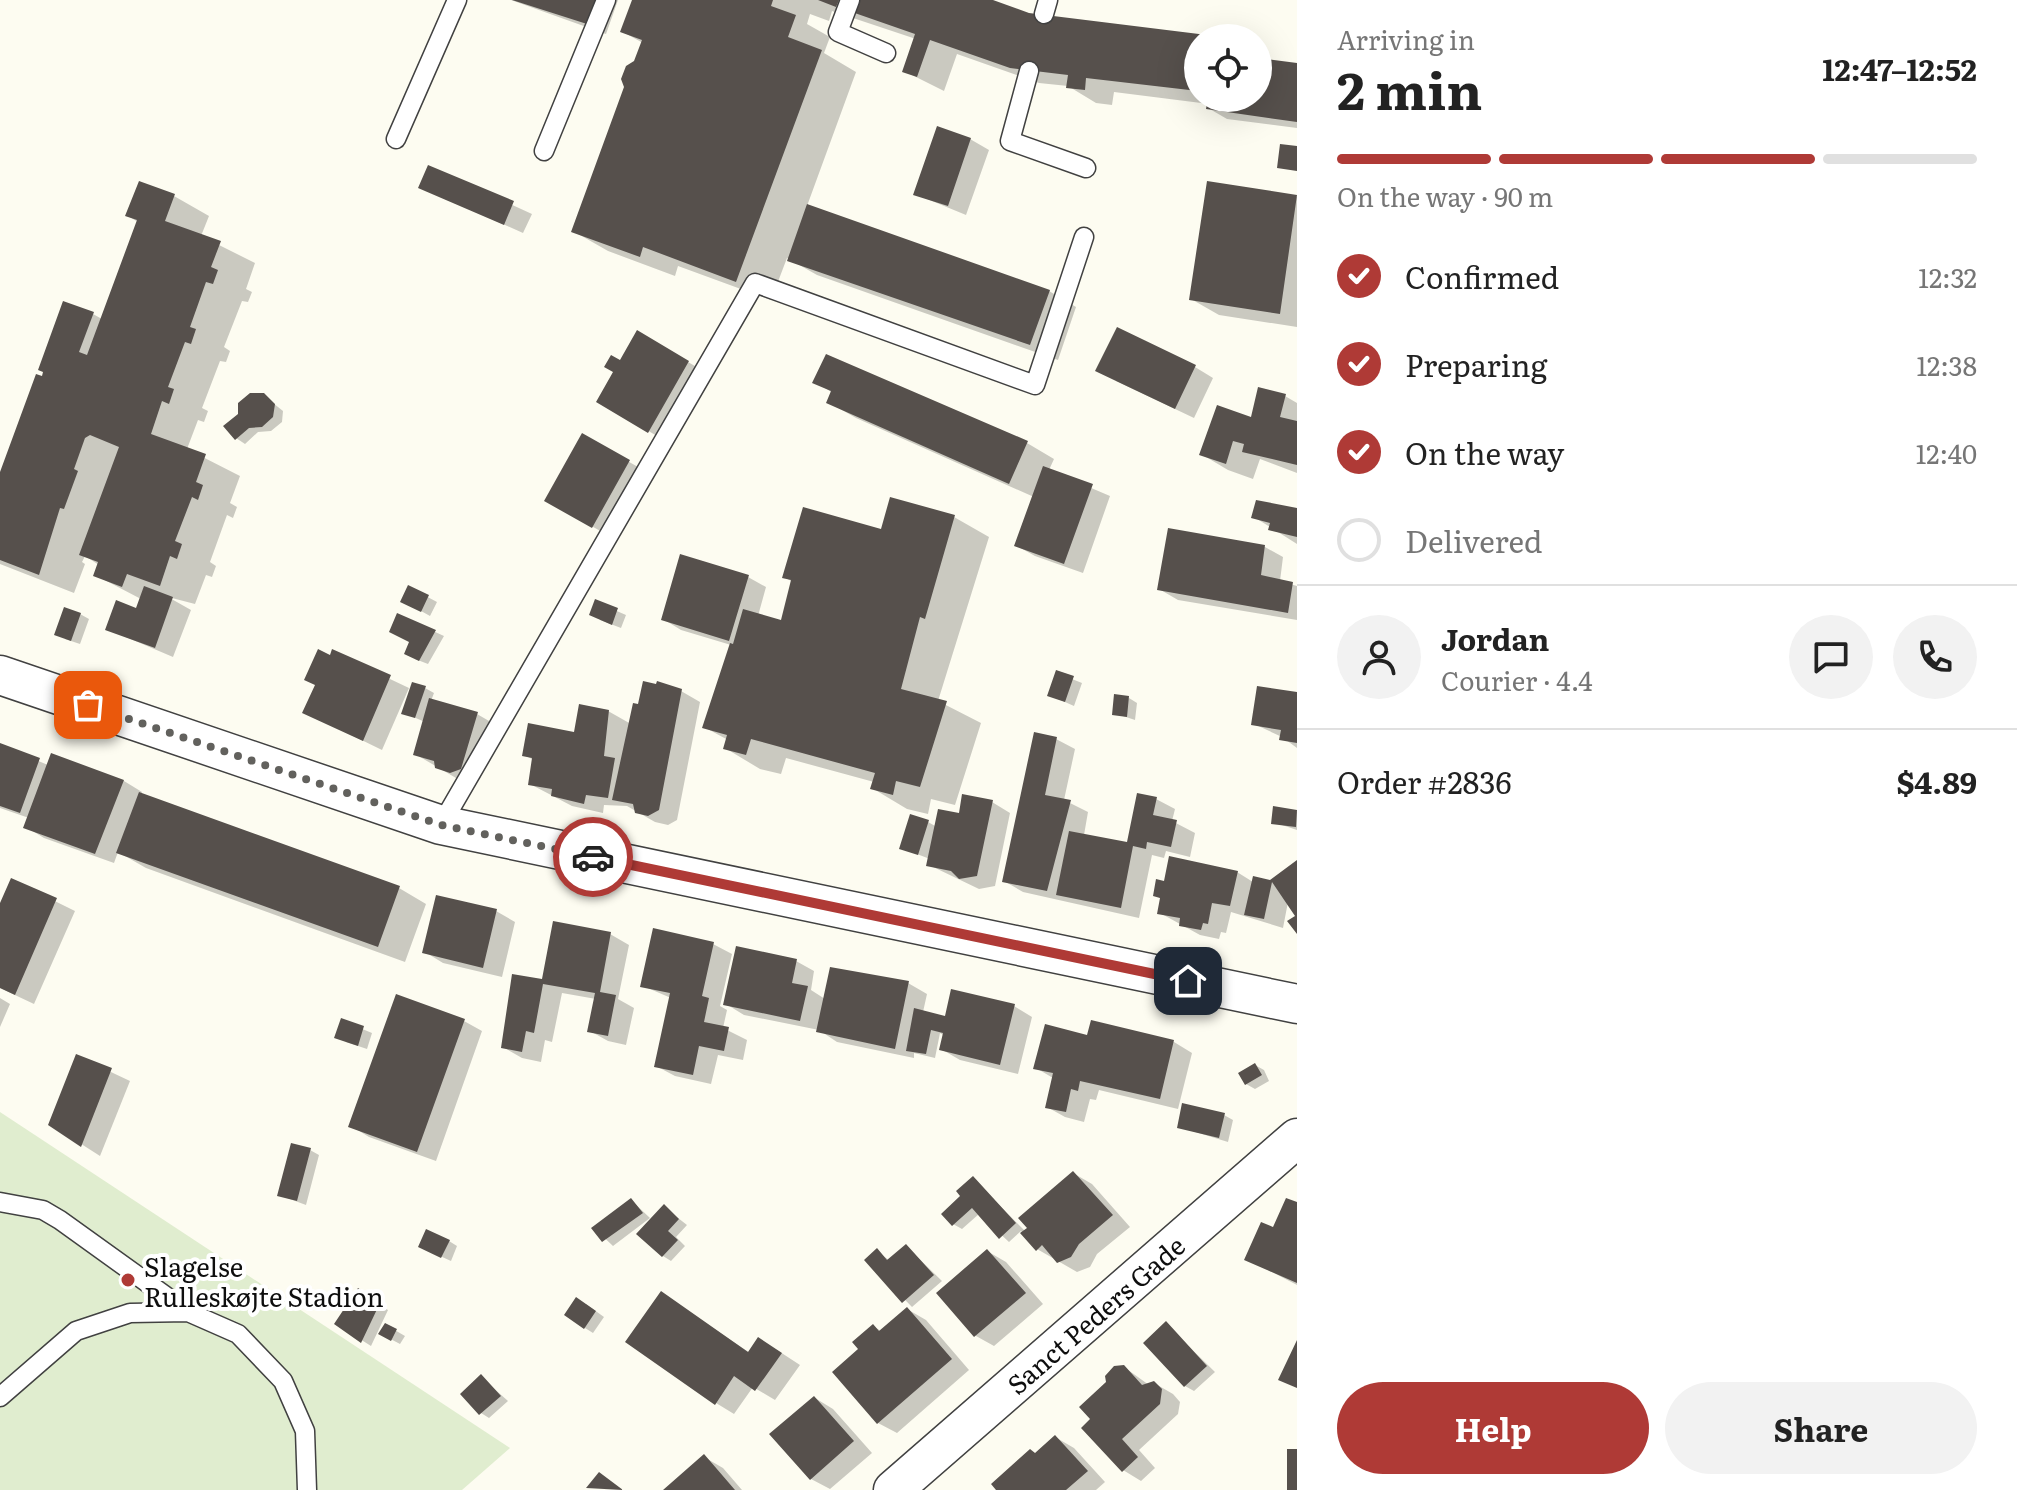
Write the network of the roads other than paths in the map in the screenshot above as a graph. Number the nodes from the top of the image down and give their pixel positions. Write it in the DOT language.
graph roads {
  1 [pos="457,0"];
  2 [pos="606,0"];
  3 [pos="850,0"];
  4 [pos="886,53"];
  5 [pos="1029,71"];
  6 [pos="396,139"];
  7 [pos="544,151"];
  8 [pos="1086,168"];
  9 [pos="1084,237"];
  10 [pos="0,675"];
  11 [pos="441,825"];
  12 [pos="1297,1004"];
  13 [pos="1297,1138"];
  14 [pos="0,1202"];
  15 [pos="188,1312"];
  16 [pos="0,1397"];
  17 [pos="307,1490"];
  18 [pos="893,1490"];
  1 -- 6 [label="lane"];
  2 -- 7 [label="lane"];
  3 -- 4 [label="lane"];
  5 -- 8 [label="lane"];
  9 -- 11 [label="lane"];
  10 -- 11 [label="street"];
  11 -- 12 [label="street"];
  13 -- 18 [label="street, Sanct Peders Gade"];
  14 -- 15 [label="lane"];
  15 -- 16 [label="lane"];
  15 -- 17 [label="lane"];
}
